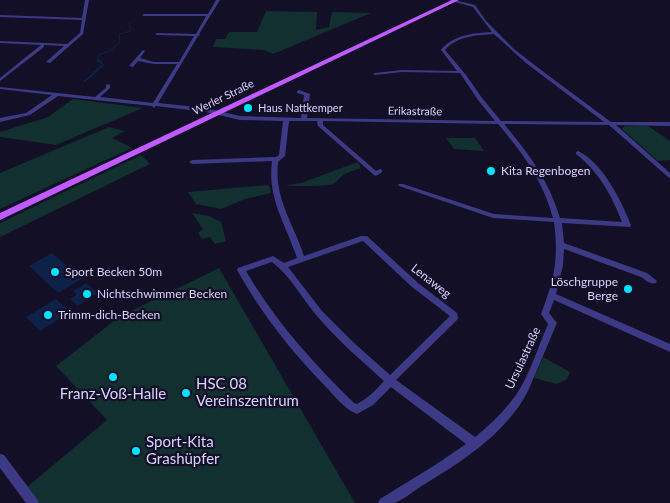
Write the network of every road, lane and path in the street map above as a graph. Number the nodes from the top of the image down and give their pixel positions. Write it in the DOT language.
graph roads {
  1 [pos="87,0"];
  2 [pos="218,0"];
  3 [pos="453,0"];
  4 [pos="144,15"];
  5 [pos="209,15"];
  6 [pos="0,16"];
  7 [pos="84,19"];
  8 [pos="157,34"];
  9 [pos="496,34"];
  10 [pos="198,36"];
  11 [pos="0,42"];
  12 [pos="68,45"];
  13 [pos="42,46"];
  14 [pos="143,51"];
  15 [pos="137,59"];
  16 [pos="48,62"];
  17 [pos="180,63"];
  18 [pos="130,66"];
  19 [pos="460,72"];
  20 [pos="375,74"];
  21 [pos="0,80"];
  22 [pos="108,85"];
  23 [pos="0,88"];
  24 [pos="299,92"];
  25 [pos="57,94"];
  26 [pos="96,99"];
  27 [pos="154,106"];
  28 [pos="220,112"];
  29 [pos="286,119"];
  30 [pos="304,119"];
  31 [pos="320,119"];
  32 [pos="0,120"];
  33 [pos="500,123"];
  34 [pos="670,124"];
  35 [pos="612,125"];
  36 [pos="578,153"];
  37 [pos="277,159"];
  38 [pos="192,162"];
  39 [pos="380,171"];
  40 [pos="670,176"];
  41 [pos="401,185"];
  42 [pos="0,217"];
  43 [pos="559,220"];
  44 [pos="561,245"];
  45 [pos="301,258"];
  46 [pos="283,266"];
  47 [pos="653,281"];
  48 [pos="553,296"];
  49 [pos="670,348"];
  50 [pos="390,381"];
  51 [pos="474,443"];
  52 [pos="0,460"];
  53 [pos="33,503"];
  54 [pos="384,503"];
  1 -- 7 [label="street"];
  2 -- 5 [label="street"];
  3 -- 9 [label="street"];
  3 -- 28 [label="main road, Werler Straße"];
  4 -- 5 [label="street"];
  5 -- 10 [label="street"];
  6 -- 7 [label="street"];
  7 -- 12 [label="street"];
  8 -- 10 [label="street"];
  9 -- 19 [label="street, Ursulastraße"];
  9 -- 35 [label="street"];
  10 -- 17 [label="street"];
  11 -- 13 [label="street"];
  12 -- 13 [label="street"];
  12 -- 16 [label="street"];
  13 -- 21 [label="street"];
  14 -- 15 [label="street"];
  15 -- 17 [label="street"];
  15 -- 18 [label="street"];
  17 -- 27 [label="street"];
  19 -- 20 [label="street"];
  19 -- 33 [label="street, Ursulastraße"];
  22 -- 26 [label="street"];
  23 -- 25 [label="street, Erikastraße"];
  24 -- 30 [label="street"];
  25 -- 26 [label="street, Erikastraße"];
  25 -- 32 [label="street"];
  26 -- 27 [label="street, Erikastraße"];
  27 -- 28 [label="street, Erikastraße"];
  28 -- 29 [label="street, Erikastraße"];
  28 -- 42 [label="main road, Werler Straße"];
  29 -- 30 [label="street, Erikastraße"];
  29 -- 37 [label="street"];
  30 -- 31 [label="street, Erikastraße"];
  31 -- 33 [label="street, Erikastraße"];
  31 -- 39 [label="street"];
  33 -- 35 [label="street, Erikastraße"];
  33 -- 43 [label="street, Ursulastraße"];
  34 -- 35 [label="street, Erikastraße"];
  35 -- 40 [label="street"];
  36 -- 43 [label="street"];
  37 -- 38 [label="street"];
  37 -- 45 [label="street"];
  41 -- 43 [label="street"];
  43 -- 44 [label="street, Ursulastraße"];
  44 -- 47 [label="street"];
  44 -- 48 [label="street, Ursulastraße"];
  45 -- 46 [label="street, Lenaweg"];
  45 -- 50 [label="street, Lenaweg"];
  46 -- 50 [label="street"];
  46 -- 50 [label="street, Lenaweg"];
  48 -- 49 [label="street"];
  48 -- 51 [label="street, Ursulastraße"];
  50 -- 51 [label="street"];
  51 -- 54 [label="street, Ursulastraße"];
  52 -- 53 [label="street"];
}
